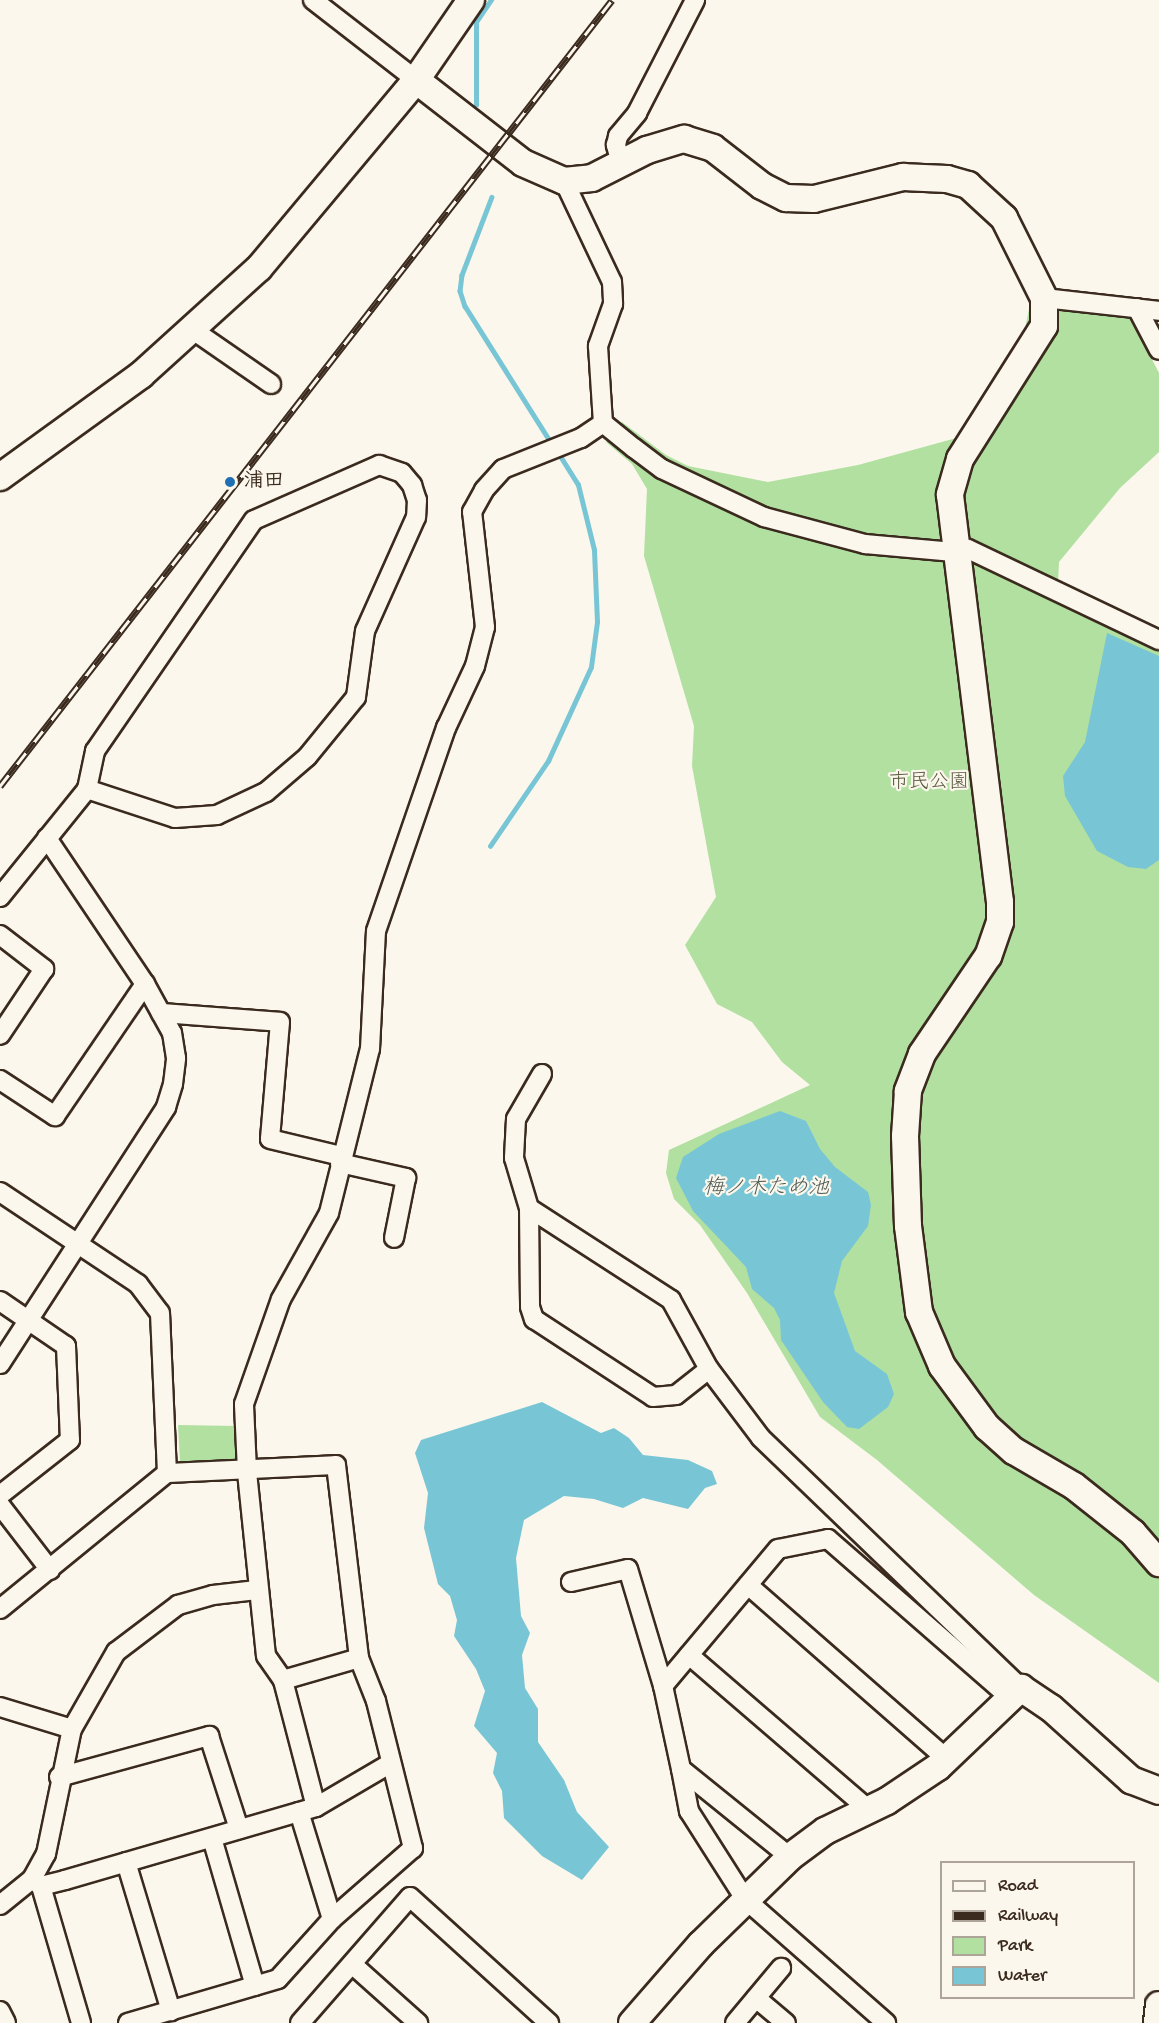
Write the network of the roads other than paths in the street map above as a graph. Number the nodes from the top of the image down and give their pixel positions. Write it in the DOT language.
graph roads {
  1 [pos="314,0"];
  2 [pos="471,0"];
  3 [pos="695,0"];
  4 [pos="416,81"];
  5 [pos="621,163"];
  6 [pos="564,181"];
  7 [pos="1044,298"];
  8 [pos="1137,308"];
  9 [pos="1159,311"];
  10 [pos="193,330"];
  11 [pos="1159,350"];
  12 [pos="271,384"];
  13 [pos="603,423"];
  14 [pos="2,473"];
  15 [pos="954,552"];
  16 [pos="1159,640"];
  17 [pos="87,789"];
  18 [pos="47,838"];
  19 [pos="0,897"];
  20 [pos="0,935"];
  21 [pos="145,984"];
  22 [pos="161,1013"];
  23 [pos="0,1035"];
  24 [pos="542,1074"];
  25 [pos="0,1080"];
  26 [pos="341,1160"];
  27 [pos="0,1192"];
  28 [pos="529,1208"];
  29 [pos="394,1238"];
  30 [pos="79,1244"];
  31 [pos="0,1301"];
  32 [pos="29,1320"];
  33 [pos="0,1364"];
  34 [pos="709,1369"];
  35 [pos="247,1470"];
  36 [pos="167,1473"];
  37 [pos="0,1495"];
  38 [pos="0,1505"];
  39 [pos="1159,1563"];
  40 [pos="50,1570"];
  41 [pos="571,1582"];
  42 [pos="748,1585"];
  43 [pos="257,1590"];
  44 [pos="0,1609"];
  45 [pos="689,1655"];
  46 [pos="358,1658"];
  47 [pos="283,1680"];
  48 [pos="663,1686"];
  49 [pos="1016,1693"];
  50 [pos="0,1707"];
  51 [pos="72,1729"];
  52 [pos="947,1759"];
  53 [pos="391,1763"];
  54 [pos="681,1769"];
  55 [pos="59,1776"];
  56 [pos="1159,1791"];
  57 [pos="307,1810"];
  58 [pos="869,1810"];
  59 [pos="239,1829"];
  60 [pos="212,1838"];
  61 [pos="790,1857"];
  62 [pos="126,1862"];
  63 [pos="36,1882"];
  64 [pos="745,1899"];
  65 [pos="0,1905"];
  66 [pos="332,1919"];
  67 [pos="352,1964"];
  68 [pos="781,1968"];
  69 [pos="255,1986"];
  70 [pos="756,1998"];
  71 [pos="1159,2005"];
  72 [pos="0,2011"];
  73 [pos="171,2011"];
  74 [pos="6,2023"];
  75 [pos="81,2023"];
  76 [pos="128,2023"];
  77 [pos="300,2023"];
  78 [pos="418,2023"];
  79 [pos="549,2023"];
  80 [pos="632,2023"];
  81 [pos="735,2023"];
  82 [pos="786,2023"];
  83 [pos="886,2023"];
  84 [pos="1157,2023"];
  1 -- 4 [label="street"];
  2 -- 4 [label="street"];
  3 -- 5 [label="street"];
  4 -- 6 [label="street"];
  4 -- 10 [label="street"];
  5 -- 6 [label="street"];
  5 -- 7 [label="street"];
  6 -- 13 [label="street"];
  7 -- 8 [label="street"];
  7 -- 15 [label="street"];
  8 -- 9 [label="street"];
  8 -- 11 [label="street"];
  10 -- 12 [label="street"];
  10 -- 14 [label="street"];
  13 -- 15 [label="street"];
  13 -- 26 [label="street"];
  15 -- 16 [label="street"];
  15 -- 39 [label="street"];
  17 -- 17 [label="street"];
  17 -- 18 [label="street"];
  18 -- 19 [label="street"];
  18 -- 21 [label="street"];
  20 -- 23 [label="street"];
  21 -- 22 [label="street"];
  21 -- 25 [label="street"];
  22 -- 26 [label="street"];
  22 -- 30 [label="street"];
  24 -- 28 [label="street"];
  26 -- 29 [label="street"];
  26 -- 35 [label="street"];
  27 -- 30 [label="street"];
  28 -- 34 [label="street"];
  28 -- 34 [label="street"];
  30 -- 32 [label="street"];
  30 -- 36 [label="street"];
  31 -- 32 [label="street"];
  32 -- 33 [label="street"];
  32 -- 37 [label="street"];
  34 -- 49 [label="street"];
  35 -- 36 [label="street"];
  35 -- 43 [label="street"];
  35 -- 46 [label="street"];
  36 -- 40 [label="street"];
  38 -- 40 [label="street"];
  40 -- 44 [label="street"];
  41 -- 48 [label="street"];
  42 -- 45 [label="street"];
  42 -- 49 [label="street"];
  42 -- 52 [label="street"];
  43 -- 47 [label="street"];
  43 -- 51 [label="street"];
  45 -- 48 [label="street"];
  45 -- 58 [label="street"];
  46 -- 47 [label="street"];
  46 -- 53 [label="street"];
  47 -- 57 [label="street"];
  48 -- 54 [label="street"];
  49 -- 52 [label="street"];
  49 -- 56 [label="street"];
  50 -- 51 [label="street"];
  51 -- 55 [label="street"];
  52 -- 58 [label="street"];
  53 -- 57 [label="street"];
  53 -- 66 [label="street"];
  54 -- 61 [label="street"];
  54 -- 64 [label="street"];
  55 -- 59 [label="street"];
  55 -- 63 [label="street"];
  57 -- 59 [label="street"];
  57 -- 66 [label="street"];
  58 -- 61 [label="street"];
  59 -- 60 [label="street"];
  60 -- 62 [label="street"];
  60 -- 69 [label="street"];
  61 -- 64 [label="street"];
  62 -- 63 [label="street"];
  62 -- 73 [label="street"];
  63 -- 65 [label="street"];
  63 -- 75 [label="street"];
  64 -- 80 [label="street"];
  64 -- 83 [label="street"];
  66 -- 69 [label="street"];
  67 -- 77 [label="street"];
  67 -- 78 [label="street"];
  67 -- 79 [label="street"];
  68 -- 70 [label="street"];
  69 -- 73 [label="street"];
  70 -- 81 [label="street"];
  70 -- 82 [label="street"];
  71 -- 84 [label="street"];
  72 -- 74 [label="street"];
  73 -- 76 [label="street"];
}
